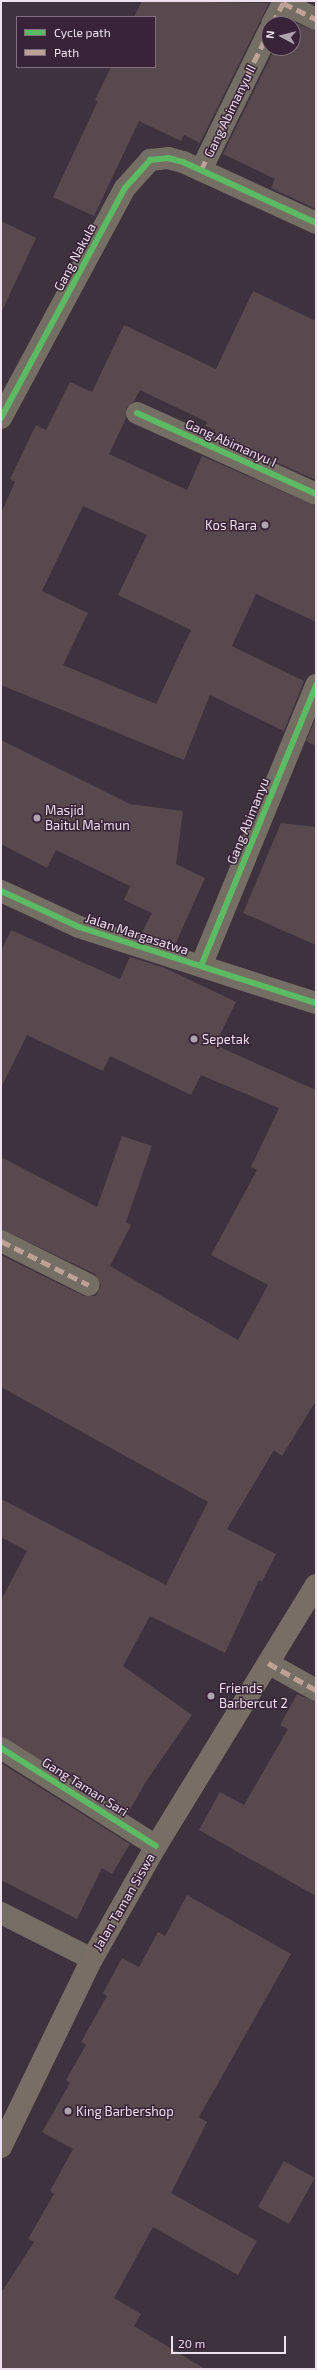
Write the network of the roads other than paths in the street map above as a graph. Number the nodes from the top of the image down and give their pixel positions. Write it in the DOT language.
graph roads {
  1 [pos="276,16"];
  2 [pos="316,19"];
  3 [pos="261,47"];
  4 [pos="201,170"];
  5 [pos="316,223"];
  6 [pos="137,413"];
  7 [pos="1,418"];
  8 [pos="316,494"];
  9 [pos="316,684"];
  10 [pos="1,891"];
  11 [pos="201,966"];
  12 [pos="316,1003"];
  13 [pos="1,1241"];
  14 [pos="89,1285"];
  15 [pos="316,1585"];
  16 [pos="268,1663"];
  17 [pos="316,1690"];
  18 [pos="1,1748"];
  19 [pos="156,1846"];
  20 [pos="1,1913"];
  21 [pos="92,1959"];
  22 [pos="1,2147"];
  1 -- 2 [label="street"];
  3 -- 4 [label="street, Gang Abimanyu II"];
  4 -- 5 [label="street, Gang Nakula"];
  4 -- 7 [label="street, Gang Nakula"];
  6 -- 8 [label="street, Gang Abimanyu I"];
  9 -- 11 [label="street, Gang Abimanyu"];
  10 -- 11 [label="street, Jalan Margasatwa"];
  11 -- 12 [label="street, Jalan Margasatwa"];
  13 -- 14 [label="street"];
  15 -- 16 [label="main road, Jalan Taman Siswa"];
  16 -- 17 [label="street"];
  16 -- 19 [label="main road, Jalan Taman Siswa"];
  18 -- 19 [label="street, Gang Taman Sari"];
  19 -- 21 [label="main road, Jalan Taman Siswa"];
  20 -- 21 [label="street"];
  21 -- 22 [label="main road, Jalan Taman Siswa"];
}
